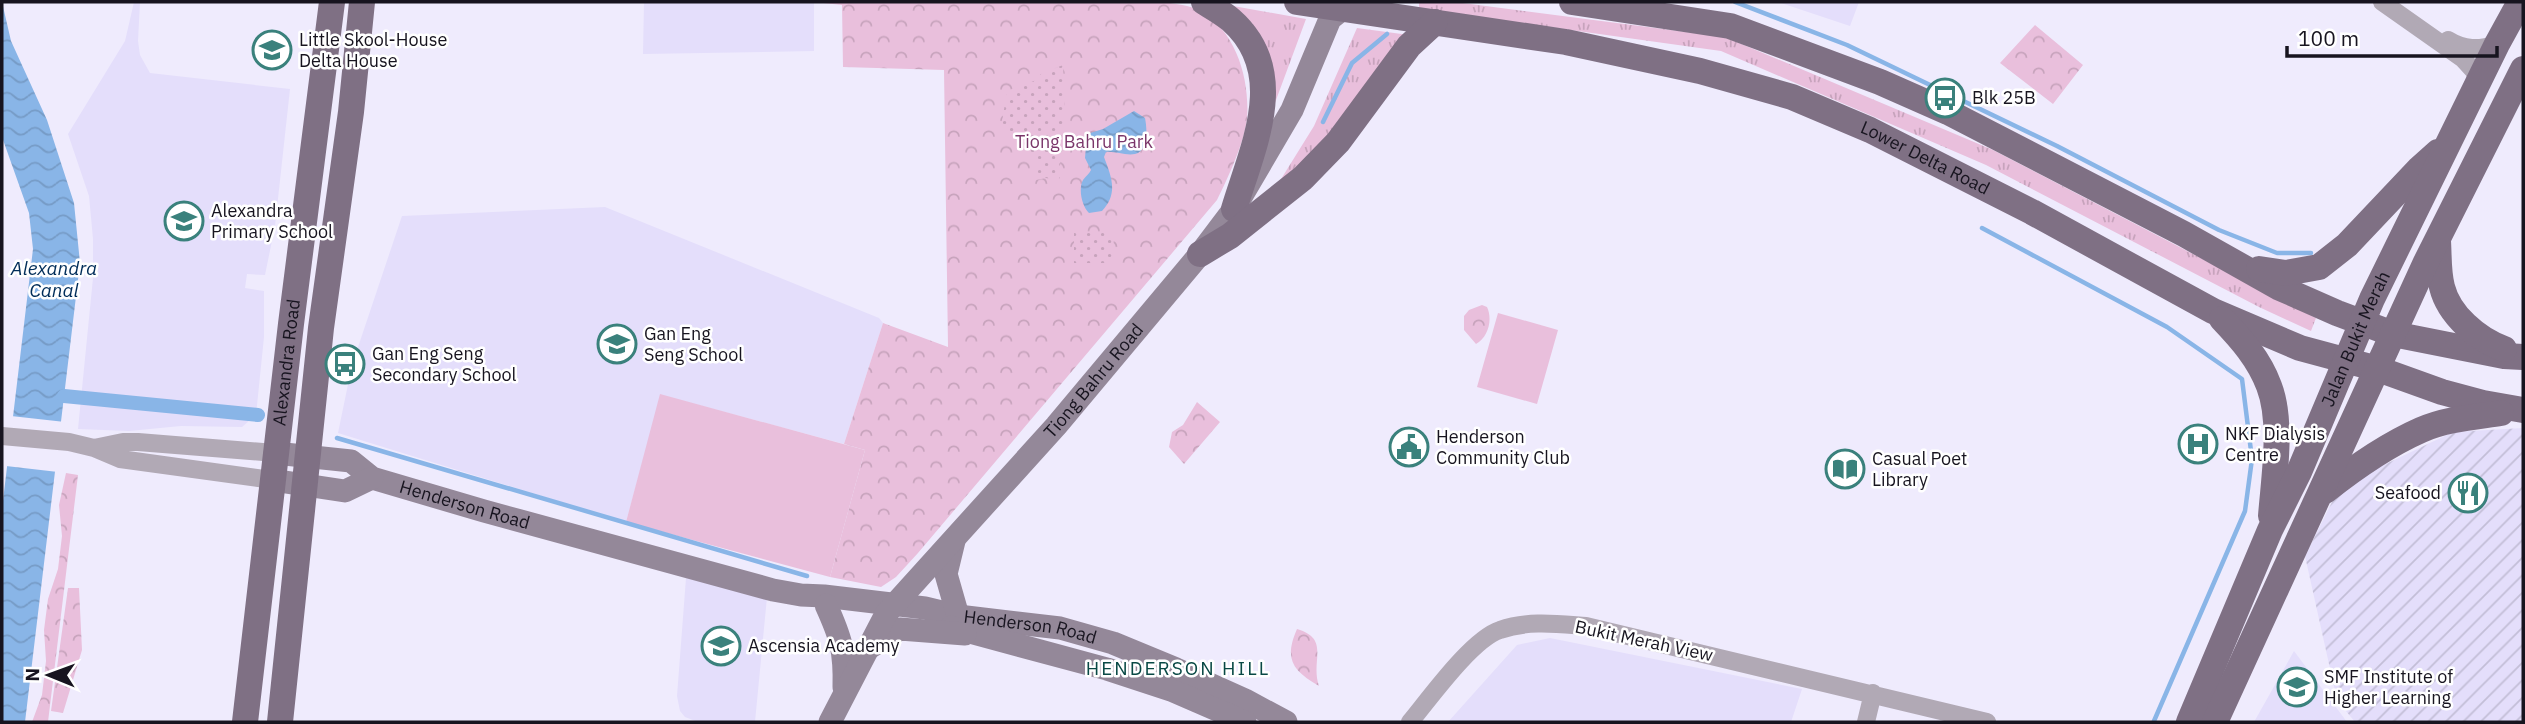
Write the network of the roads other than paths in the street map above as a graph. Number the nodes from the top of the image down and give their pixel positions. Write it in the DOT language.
graph roads {
  1 [pos="332,2"];
  2 [pos="362,2"];
  3 [pos="1204,2"];
  4 [pos="1297,2"];
  5 [pos="1572,2"];
  6 [pos="2382,2"];
  7 [pos="2397,2"];
  8 [pos="2520,2"];
  9 [pos="1335,7"];
  10 [pos="1435,22"];
  11 [pos="2497,44"];
  12 [pos="2523,69"];
  13 [pos="2479,83"];
  14 [pos="2449,143"];
  15 [pos="1234,209"];
  16 [pos="2438,240"];
  17 [pos="1200,254"];
  18 [pos="2240,264"];
  19 [pos="2213,311"];
  20 [pos="2362,323"];
  21 [pos="2393,334"];
  22 [pos="2523,356"];
  23 [pos="2347,360"];
  24 [pos="2378,369"];
  25 [pos="2523,410"];
  26 [pos="3,436"];
  27 [pos="94,448"];
  28 [pos="275,453"];
  29 [pos="308,455"];
  30 [pos="372,478"];
  31 [pos="272,480"];
  32 [pos="305,486"];
  33 [pos="2320,495"];
  34 [pos="2270,530"];
  35 [pos="956,534"];
  36 [pos="801,595"];
  37 [pos="826,605"];
  38 [pos="890,609"];
  39 [pos="958,616"];
  40 [pos="1003,640"];
  41 [pos="868,648"];
  42 [pos="844,694"];
  43 [pos="1876,699"];
  44 [pos="245,722"];
  45 [pos="280,722"];
  46 [pos="830,722"];
  47 [pos="1245,722"];
  48 [pos="1286,722"];
  49 [pos="1410,722"];
  50 [pos="1420,722"];
  51 [pos="1866,722"];
  52 [pos="1872,722"];
  53 [pos="1952,722"];
  54 [pos="1987,722"];
  55 [pos="2189,722"];
  56 [pos="2215,722"];
  1 -- 28 [label="main road, Alexandra Road"];
  2 -- 29 [label="main road, Alexandra Road"];
  3 -- 15 [label="main road"];
  4 -- 9 [label="main road, Lower Delta Road"];
  5 -- 18 [label="main road"];
  6 -- 13 [label="street"];
  7 -- 11 [label="street"];
  8 -- 11 [label="main road, Jalan Bukit Merah"];
  9 -- 10 [label="main road, Lower Delta Road"];
  9 -- 15 [label="main road, Tiong Bahru Road"];
  10 -- 17 [label="main road"];
  10 -- 19 [label="main road, Lower Delta Road"];
  11 -- 13 [label="main road, Jalan Bukit Merah"];
  12 -- 16 [label="main road, Jalan Bukit Merah"];
  13 -- 14 [label="main road, Jalan Bukit Merah"];
  14 -- 18 [label="main road"];
  14 -- 20 [label="main road, Jalan Bukit Merah"];
  15 -- 17 [label="main road, Tiong Bahru Road"];
  16 -- 21 [label="main road, Jalan Bukit Merah"];
  16 -- 22 [label="main road"];
  17 -- 35 [label="main road, Tiong Bahru Road"];
  18 -- 20 [label="main road"];
  19 -- 23 [label="main road, Lower Delta Road"];
  19 -- 34 [label="main road"];
  20 -- 21 [label="main road"];
  20 -- 23 [label="main road, Jalan Bukit Merah"];
  21 -- 22 [label="main road"];
  21 -- 24 [label="main road, Jalan Bukit Merah"];
  23 -- 24 [label="main road, Lower Delta Road"];
  23 -- 34 [label="main road, Jalan Bukit Merah"];
  24 -- 25 [label="main road, Lower Delta Road"];
  24 -- 33 [label="main road, Jalan Bukit Merah"];
  25 -- 33 [label="main road"];
  26 -- 27 [label="street"];
  27 -- 28 [label="street"];
  27 -- 31 [label="street"];
  28 -- 29 [label="main road, Henderson Road"];
  28 -- 31 [label="main road, Alexandra Road"];
  29 -- 30 [label="main road, Henderson Road"];
  29 -- 32 [label="main road, Alexandra Road"];
  30 -- 32 [label="main road"];
  30 -- 36 [label="main road, Henderson Road"];
  31 -- 32 [label="main road"];
  31 -- 44 [label="main road, Alexandra Road"];
  32 -- 45 [label="main road, Alexandra Road"];
  33 -- 56 [label="main road, Jalan Bukit Merah"];
  34 -- 55 [label="main road, Jalan Bukit Merah"];
  35 -- 38 [label="main road, Tiong Bahru Road"];
  35 -- 39 [label="main road"];
  36 -- 37 [label="main road, Henderson Road"];
  36 -- 38 [label="main road, Henderson Road"];
  37 -- 38 [label="main road, Henderson Road"];
  37 -- 42 [label="main road"];
  38 -- 39 [label="main road, Henderson Road"];
  38 -- 40 [label="main road, Henderson Road"];
  38 -- 41 [label="main road, Tiong Bahru Road"];
  39 -- 48 [label="main road, Henderson Road"];
  40 -- 41 [label="main road"];
  40 -- 47 [label="main road, Henderson Road"];
  41 -- 42 [label="main road, Tiong Bahru Road"];
  42 -- 46 [label="main road, Tiong Bahru Road"];
  43 -- 49 [label="street, Bukit Merah View"];
  43 -- 50 [label="street, Bukit Merah View"];
  43 -- 51 [label="street"];
  43 -- 52 [label="street"];
  43 -- 53 [label="street, Bukit Merah View"];
  43 -- 54 [label="street, Bukit Merah View"];
}
